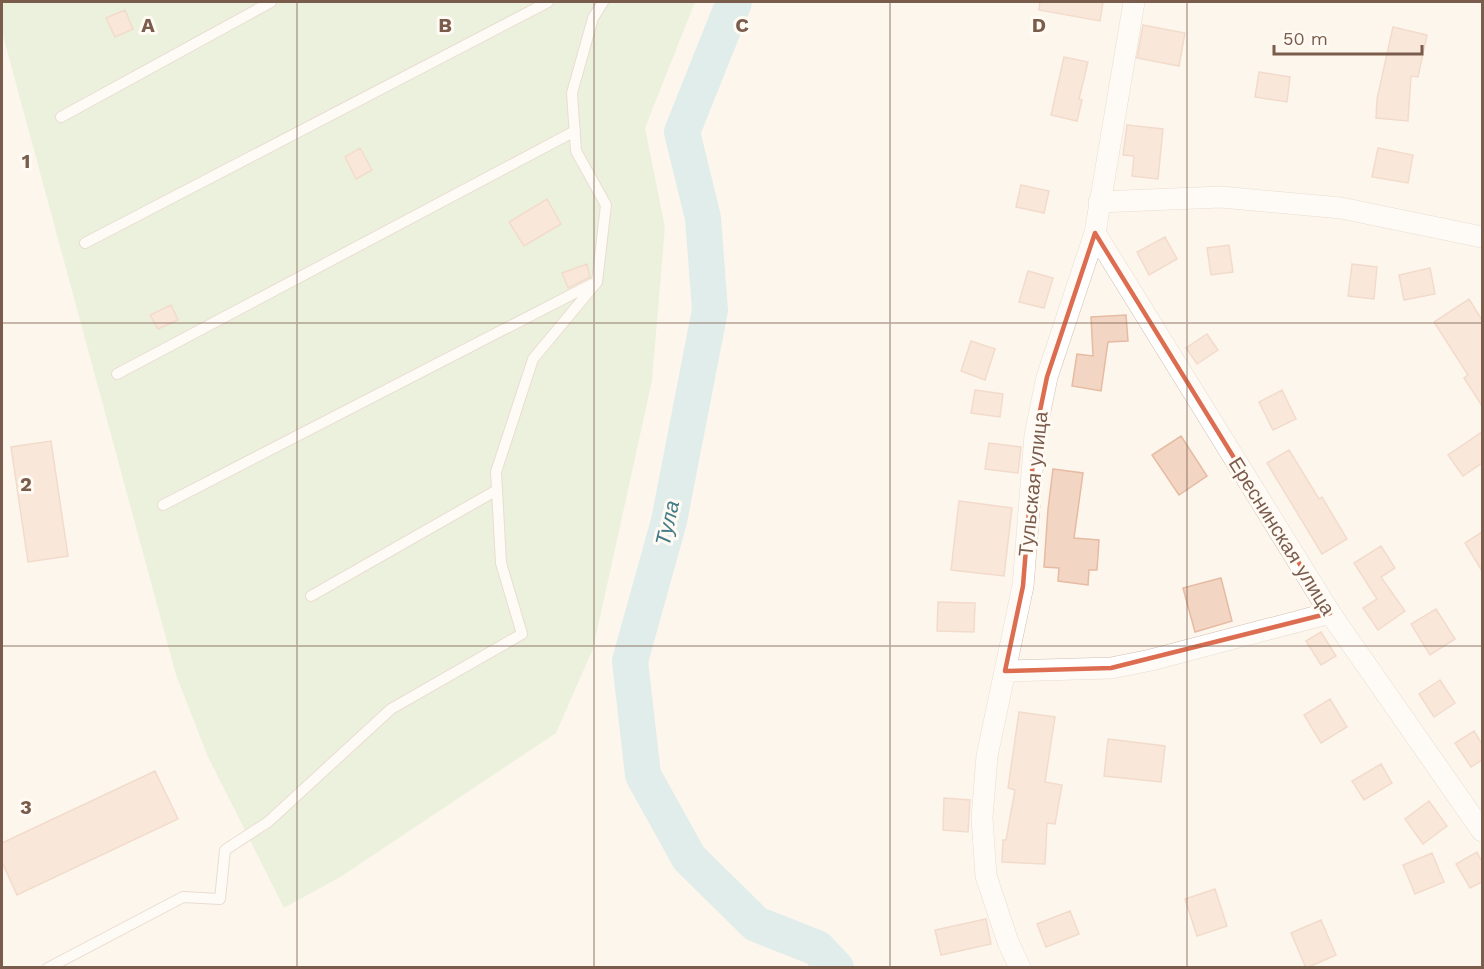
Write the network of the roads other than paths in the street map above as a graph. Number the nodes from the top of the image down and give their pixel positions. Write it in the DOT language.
graph roads {
  1 [pos="271,2"];
  2 [pos="548,2"];
  3 [pos="603,2"];
  4 [pos="1134,2"];
  5 [pos="61,117"];
  6 [pos="575,131"];
  7 [pos="1099,202"];
  8 [pos="1095,233"];
  9 [pos="1482,237"];
  10 [pos="85,243"];
  11 [pos="597,282"];
  12 [pos="117,374"];
  13 [pos="497,490"];
  14 [pos="163,505"];
  15 [pos="311,596"];
  16 [pos="1329,613"];
  17 [pos="1005,671"];
  18 [pos="1482,831"];
  19 [pos="48,968"];
  20 [pos="1020,968"];
  1 -- 5 [label="lane"];
  2 -- 10 [label="lane"];
  3 -- 6 [label="lane"];
  4 -- 7 [label="street, Тульская улица"];
  6 -- 11 [label="lane"];
  6 -- 12 [label="lane"];
  7 -- 8 [label="street, Тульская улица"];
  7 -- 9 [label="street"];
  8 -- 16 [label="street, Ереснинская улица"];
  8 -- 17 [label="street, Тульская улица"];
  11 -- 13 [label="lane"];
  11 -- 14 [label="lane"];
  13 -- 15 [label="lane"];
  13 -- 19 [label="lane"];
  16 -- 17 [label="street"];
  16 -- 18 [label="street, Ереснинская улица"];
  17 -- 20 [label="street, Тульская улица"];
}
